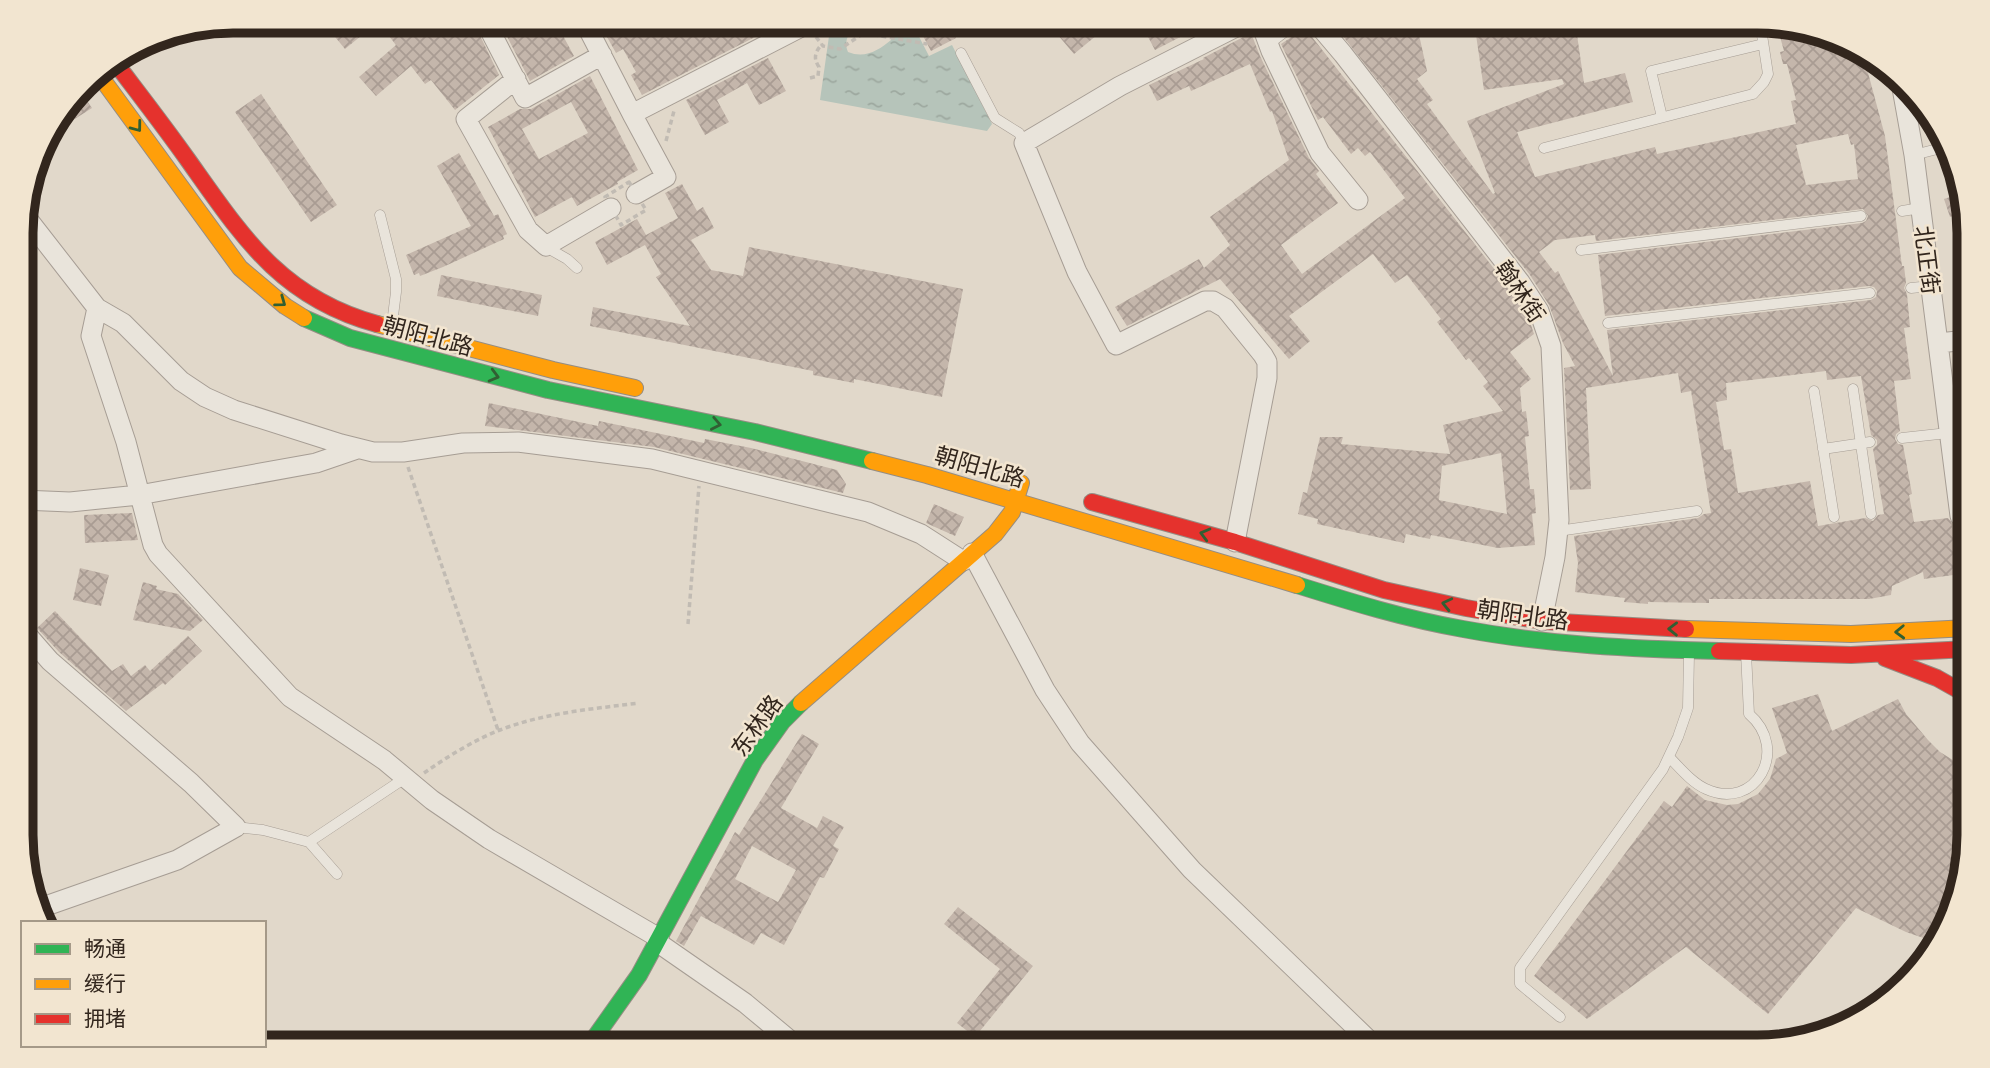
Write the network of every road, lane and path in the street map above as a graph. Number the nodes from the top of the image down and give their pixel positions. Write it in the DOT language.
graph roads {
  1 [pos="491,33"];
  2 [pos="592,33"];
  3 [pos="790,33"];
  4 [pos="864,33"];
  5 [pos="1224,33"];
  6 [pos="1265,33"];
  7 [pos="1283,33"];
  8 [pos="1325,33"];
  9 [pos="1762,33"];
  10 [pos="1270,43"];
  11 [pos="925,44"];
  12 [pos="1763,44"];
  13 [pos="961,53"];
  14 [pos="602,55"];
  15 [pos="120,69"];
  16 [pos="810,78"];
  17 [pos="516,79"];
  18 [pos="104,81"];
  19 [pos="681,89"];
  20 [pos="1904,98"];
  21 [pos="632,114"];
  22 [pos="1662,117"];
  23 [pos="1024,143"];
  24 [pos="1544,148"];
  25 [pos="1938,149"];
  26 [pos="1914,155"];
  27 [pos="659,164"];
  28 [pos="636,194"];
  29 [pos="1358,200"];
  30 [pos="611,208"];
  31 [pos="380,215"];
  32 [pos="1861,216"];
  33 [pos="34,227"];
  34 [pos="546,246"];
  35 [pos="1581,250"];
  36 [pos="577,268"];
  37 [pos="1931,286"];
  38 [pos="1911,288"];
  39 [pos="1870,293"];
  40 [pos="97,308"];
  41 [pos="1608,323"];
  42 [pos="392,328"];
  43 [pos="1957,341"];
  44 [pos="1938,343"];
  45 [pos="1853,388"];
  46 [pos="1814,391"];
  47 [pos="656,393"];
  48 [pos="745,414"];
  49 [pos="1902,438"];
  50 [pos="1865,442"];
  51 [pos="1955,448"];
  52 [pos="357,449"];
  53 [pos="1823,449"];
  54 [pos="403,452"];
  55 [pos="945,464"];
  56 [pos="701,471"];
  57 [pos="1957,475"];
  58 [pos="1021,483"];
  59 [pos="139,495"];
  60 [pos="1076,498"];
  61 [pos="34,500"];
  62 [pos="1017,500"];
  63 [pos="1698,511"];
  64 [pos="1871,514"];
  65 [pos="1834,517"];
  66 [pos="1558,531"];
  67 [pos="1235,542"];
  68 [pos="968,557"];
  69 [pos="1542,621"];
  70 [pos="688,624"];
  71 [pos="1957,629"];
  72 [pos="33,642"];
  73 [pos="1957,650"];
  74 [pos="1689,651"];
  75 [pos="1746,652"];
  76 [pos="1872,654"];
  77 [pos="1957,690"];
  78 [pos="639,703"];
  79 [pos="498,730"];
  80 [pos="1669,757"];
  81 [pos="408,780"];
  82 [pos="236,827"];
  83 [pos="309,842"];
  84 [pos="337,874"];
  85 [pos="46,906"];
  86 [pos="658,940"];
  87 [pos="1560,1017"];
  88 [pos="1363,1034"];
  89 [pos="597,1035"];
  90 [pos="783,1035"];
  1 -- 17 [label="street"];
  2 -- 14 [label="street"];
  3 -- 19 [label="street"];
  4 -- 11 [label="path"];
  4 -- 16 [label="path"];
  5 -- 23 [label="street"];
  6 -- 10 [label="street"];
  7 -- 10 [label="lane"];
  8 -- 66 [label="street, 翰林街"];
  9 -- 12 [label="lane"];
  10 -- 29 [label="street"];
  12 -- 22 [label="lane"];
  12 -- 22 [label="lane"];
  13 -- 23 [label="lane"];
  14 -- 17 [label="street"];
  14 -- 21 [label="street"];
  15 -- 42 [label="main road, 朝阳北路"];
  17 -- 34 [label="street"];
  18 -- 62 [label="main road, 朝阳北路, one-way"];
  19 -- 21 [label="street"];
  19 -- 27 [label="path"];
  20 -- 26 [label="street, 北正街"];
  21 -- 27 [label="street"];
  22 -- 24 [label="lane"];
  23 -- 67 [label="street"];
  25 -- 26 [label="lane"];
  26 -- 37 [label="street, 北正街"];
  27 -- 28 [label="street"];
  30 -- 34 [label="street"];
  31 -- 42 [label="lane"];
  32 -- 35 [label="lane"];
  33 -- 40 [label="street"];
  34 -- 36 [label="lane"];
  37 -- 38 [label="lane"];
  37 -- 44 [label="street, 北正街"];
  39 -- 41 [label="lane"];
  40 -- 52 [label="street"];
  40 -- 59 [label="street"];
  42 -- 47 [label="main road, 朝阳北路"];
  43 -- 44 [label="street"];
  44 -- 51 [label="street, 北正街"];
  45 -- 50 [label="lane"];
  46 -- 53 [label="lane"];
  48 -- 55 [label="main road, 朝阳北路"];
  49 -- 51 [label="lane"];
  50 -- 53 [label="lane"];
  50 -- 64 [label="lane"];
  51 -- 57 [label="street, 北正街"];
  52 -- 54 [label="street"];
  52 -- 59 [label="street"];
  53 -- 65 [label="lane"];
  54 -- 56 [label="street"];
  54 -- 79 [label="path"];
  56 -- 68 [label="street"];
  56 -- 70 [label="path"];
  58 -- 62 [label="main road, 东林路"];
  59 -- 61 [label="street"];
  59 -- 81 [label="street"];
  67 -- 60 [label="main road, 朝阳北路, one-way"];
  62 -- 68 [label="main road, 东林路"];
  62 -- 74 [label="main road, 朝阳北路"];
  63 -- 66 [label="lane"];
  66 -- 69 [label="street, 翰林街"];
  69 -- 67 [label="main road, 朝阳北路, one-way"];
  68 -- 86 [label="main road, 东林路"];
  68 -- 88 [label="street"];
  71 -- 69 [label="main road, 朝阳北路, one-way"];
  72 -- 82 [label="street"];
  73 -- 76 [label="main road, 朝阳北路"];
  74 -- 75 [label="main road, 朝阳北路"];
  74 -- 80 [label="lane"];
  75 -- 76 [label="main road, 朝阳北路"];
  75 -- 80 [label="lane"];
  76 -- 77 [label="main road"];
  78 -- 79 [label="path"];
  79 -- 81 [label="path"];
  80 -- 87 [label="lane"];
  81 -- 83 [label="lane"];
  81 -- 86 [label="street"];
  82 -- 83 [label="lane"];
  82 -- 85 [label="street"];
  83 -- 84 [label="lane"];
  86 -- 89 [label="main road, 东林路"];
  86 -- 90 [label="street"];
}
